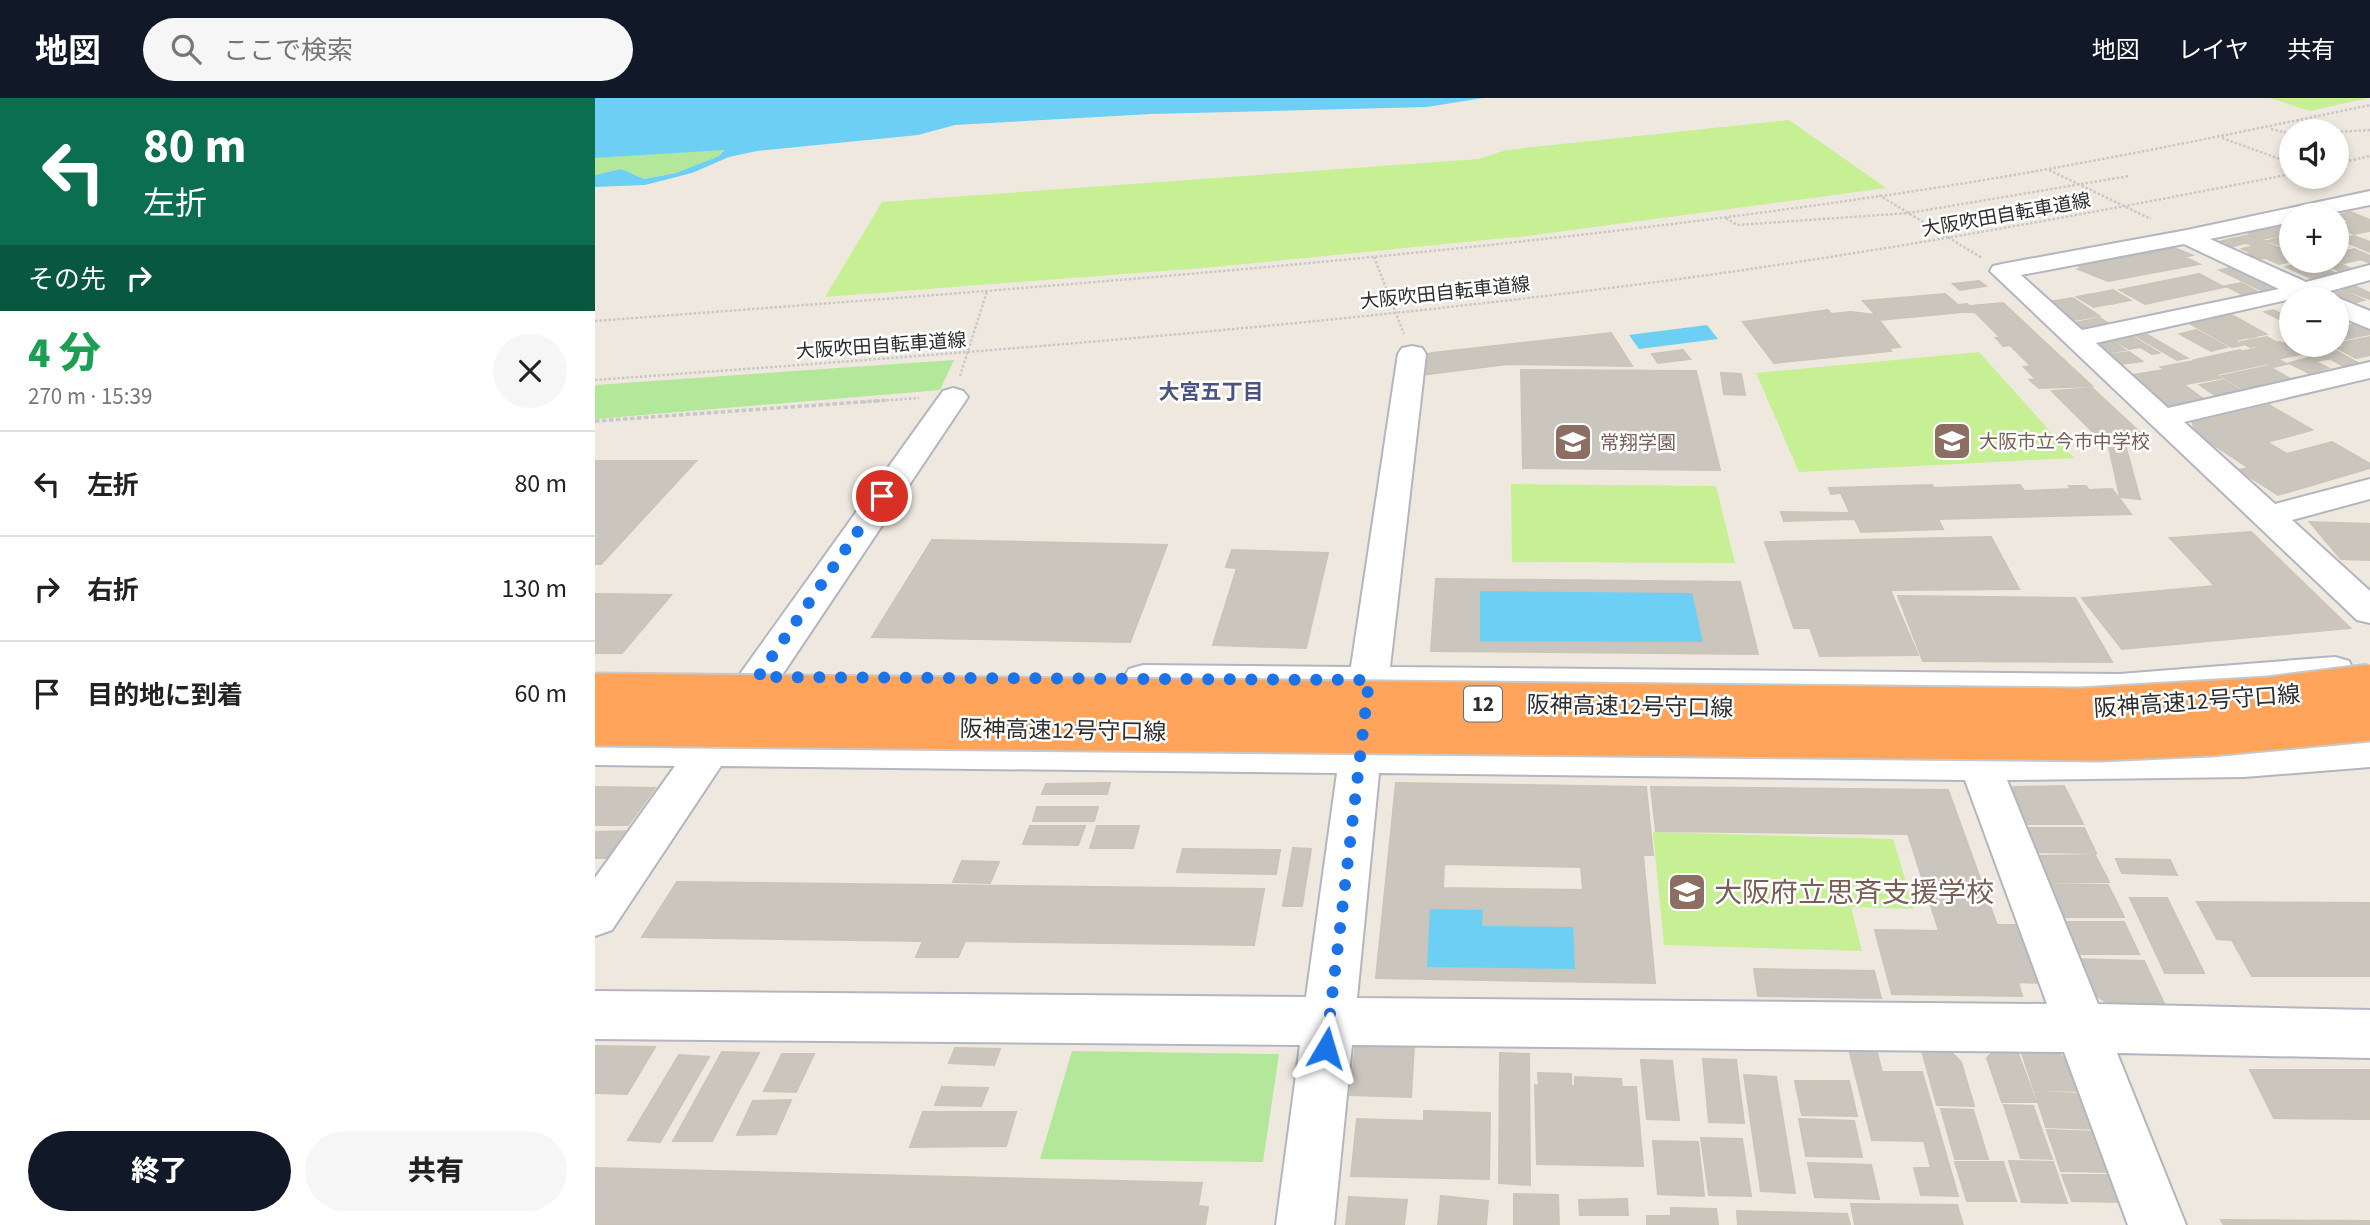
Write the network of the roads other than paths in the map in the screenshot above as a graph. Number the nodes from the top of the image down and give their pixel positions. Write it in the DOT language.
graph roads {
  1 [pos="2370,198"];
  2 [pos="2187,237"];
  3 [pos="2370,272"];
  4 [pos="2296,287"];
  5 [pos="2333,287"];
  6 [pos="2279,301"];
  7 [pos="2349,311"];
  8 [pos="2370,321"];
  9 [pos="2078,339"];
  10 [pos="1412,354"];
  11 [pos="2370,370"];
  12 [pos="953,397"];
  13 [pos="2164,418"];
  14 [pos="2370,489"];
  15 [pos="2269,516"];
  16 [pos="2370,611"];
  17 [pos="2370,668"];
  18 [pos="595,675"];
  19 [pos="758,677"];
  20 [pos="1369,680"];
  21 [pos="2370,685"];
  22 [pos="595,694"];
  23 [pos="2370,720"];
  24 [pos="595,725"];
  25 [pos="595,749"];
  26 [pos="711,751"];
  27 [pos="2370,751"];
  28 [pos="1361,759"];
  29 [pos="1980,764"];
  30 [pos="595,916"];
  31 [pos="595,1015"];
  32 [pos="1329,1023"];
  33 [pos="2081,1028"];
  34 [pos="2370,1034"];
  35 [pos="1305,1225"];
  36 [pos="2157,1225"];
  1 -- 2 [label="street"];
  2 -- 4 [label="street"];
  2 -- 9 [label="street"];
  3 -- 5 [label="street"];
  6 -- 9 [label="street"];
  7 -- 8 [label="street"];
  9 -- 13 [label="street"];
  10 -- 20 [label="street"];
  11 -- 13 [label="street"];
  12 -- 19 [label="street"];
  13 -- 15 [label="street"];
  14 -- 15 [label="street"];
  15 -- 16 [label="street"];
  17 -- 20 [label="street"];
  18 -- 19 [label="street"];
  19 -- 20 [label="street"];
  19 -- 26 [label="street"];
  20 -- 28 [label="street"];
  21 -- 22 [label="highway, 阪神高速12号守口線 / 12, bridge"];
  23 -- 24 [label="highway, 阪神高速12号守口線, bridge"];
  25 -- 26 [label="street"];
  26 -- 28 [label="street"];
  26 -- 30 [label="street"];
  27 -- 29 [label="street"];
  28 -- 29 [label="street"];
  28 -- 32 [label="street"];
  29 -- 33 [label="street"];
  31 -- 32 [label="street"];
  32 -- 33 [label="street"];
  32 -- 35 [label="street"];
  33 -- 34 [label="street"];
  33 -- 36 [label="street"];
}
